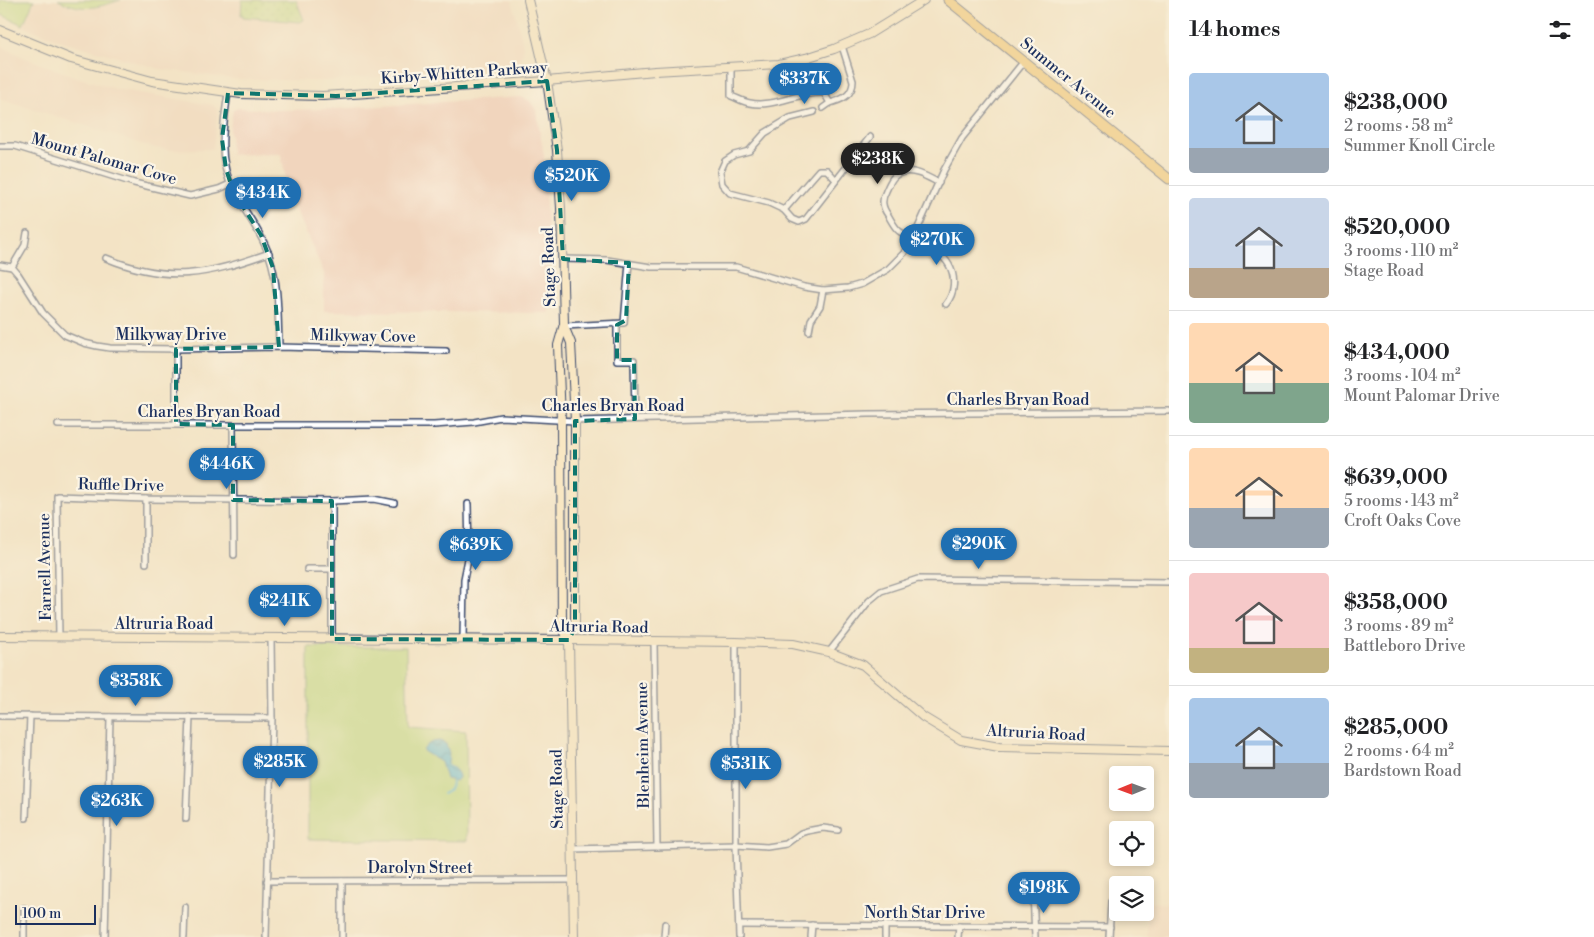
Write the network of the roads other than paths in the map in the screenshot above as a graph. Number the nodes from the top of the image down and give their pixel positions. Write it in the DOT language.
graph roads {
  1 [pos="528,0"];
  2 [pos="924,0"];
  3 [pos="948,0"];
  4 [pos="0,30"];
  5 [pos="842,46"];
  6 [pos="1024,61"];
  7 [pos="731,66"];
  8 [pos="546,81"];
  9 [pos="228,93"];
  10 [pos="830,102"];
  11 [pos="823,108"];
  12 [pos="814,112"];
  13 [pos="870,137"];
  14 [pos="0,146"];
  15 [pos="1169,179"];
  16 [pos="836,180"];
  17 [pos="939,183"];
  18 [pos="230,184"];
  19 [pos="784,210"];
  20 [pos="27,232"];
  21 [pos="913,239"];
  22 [pos="269,253"];
  23 [pos="106,258"];
  24 [pos="563,259"];
  25 [pos="629,263"];
  26 [pos="0,265"];
  27 [pos="12,267"];
  28 [pos="823,290"];
  29 [pos="946,304"];
  30 [pos="617,324"];
  31 [pos="564,326"];
  32 [pos="809,331"];
  33 [pos="65,335"];
  34 [pos="60,342"];
  35 [pos="279,347"];
  36 [pos="176,349"];
  37 [pos="446,351"];
  38 [pos="1169,411"];
  39 [pos="635,419"];
  40 [pos="561,420"];
  41 [pos="575,421"];
  42 [pos="176,424"];
  43 [pos="58,425"];
  44 [pos="233,425"];
  45 [pos="57,496"];
  46 [pos="146,499"];
  47 [pos="233,500"];
  48 [pos="332,501"];
  49 [pos="394,504"];
  50 [pos="468,504"];
  51 [pos="562,525"];
  52 [pos="575,525"];
  53 [pos="234,554"];
  54 [pos="146,563"];
  55 [pos="332,568"];
  56 [pos="307,569"];
  57 [pos="1169,582"];
  58 [pos="0,636"];
  59 [pos="59,637"];
  60 [pos="271,638"];
  61 [pos="332,639"];
  62 [pos="463,640"];
  63 [pos="569,640"];
  64 [pos="654,642"];
  65 [pos="736,642"];
  66 [pos="829,652"];
  67 [pos="0,716"];
  68 [pos="30,716"];
  69 [pos="110,717"];
  70 [pos="190,717"];
  71 [pos="272,718"];
  72 [pos="1169,751"];
  73 [pos="26,818"];
  74 [pos="186,819"];
  75 [pos="838,830"];
  76 [pos="736,845"];
  77 [pos="657,847"];
  78 [pos="572,849"];
  79 [pos="572,880"];
  80 [pos="342,881"];
  81 [pos="267,882"];
  82 [pos="1033,892"];
  83 [pos="185,907"];
  84 [pos="24,908"];
  85 [pos="1110,921"];
  86 [pos="665,924"];
  87 [pos="740,925"];
  88 [pos="812,925"];
  89 [pos="885,925"];
  90 [pos="958,926"];
  91 [pos="1035,926"];
  92 [pos="1110,927"];
  93 [pos="24,937"];
  94 [pos="105,937"];
  95 [pos="184,937"];
  96 [pos="266,937"];
  97 [pos="342,937"];
  98 [pos="574,937"];
  99 [pos="664,937"];
  100 [pos="739,937"];
  101 [pos="811,937"];
  102 [pos="885,937"];
  103 [pos="958,937"];
  104 [pos="1035,937"];
  105 [pos="1110,937"];
  1 -- 8 [label="main road, Stage Road"];
  2 -- 5 [label="main road, Kirby-Whitten Parkway"];
  3 -- 6 [label="main road, Summer Avenue"];
  4 -- 9 [label="main road, Kirby-Whitten Parkway"];
  5 -- 7 [label="main road, Kirby-Whitten Parkway"];
  5 -- 10 [label="street"];
  6 -- 15 [label="main road, Summer Avenue"];
  6 -- 17 [label="street"];
  7 -- 8 [label="main road, Kirby-Whitten Parkway"];
  7 -- 10 [label="street"];
  8 -- 9 [label="main road, Kirby-Whitten Parkway"];
  8 -- 24 [label="main road, Stage Road"];
  9 -- 18 [label="street"];
  10 -- 11 [label="street"];
  12 -- 19 [label="street"];
  13 -- 16 [label="street"];
  14 -- 18 [label="street, Mount Palomar Cove"];
  16 -- 19 [label="street"];
  16 -- 19 [label="street"];
  17 -- 21 [label="street"];
  17 -- 21 [label="street"];
  18 -- 22 [label="street"];
  20 -- 27 [label="street"];
  21 -- 28 [label="street"];
  21 -- 29 [label="street"];
  22 -- 23 [label="street"];
  22 -- 35 [label="street"];
  24 -- 25 [label="street"];
  24 -- 31 [label="main road, Stage Road"];
  25 -- 28 [label="street"];
  25 -- 30 [label="street"];
  26 -- 27 [label="street"];
  27 -- 33 [label="street, Milkyway Drive"];
  28 -- 32 [label="street"];
  30 -- 31 [label="street"];
  30 -- 39 [label="street"];
  31 -- 40 [label="main road, Stage Road"];
  31 -- 41 [label="main road, Stage Road"];
  33 -- 34 [label="street"];
  33 -- 36 [label="street, Milkyway Drive"];
  35 -- 36 [label="street, Milkyway Drive"];
  35 -- 37 [label="street, Milkyway Cove"];
  36 -- 42 [label="street"];
  38 -- 39 [label="street, Charles Bryan Road"];
  39 -- 41 [label="street, Charles Bryan Road"];
  40 -- 41 [label="street, Charles Bryan Road"];
  40 -- 44 [label="street, Charles Bryan Road"];
  40 -- 51 [label="main road, Stage Road"];
  41 -- 52 [label="main road, Stage Road"];
  42 -- 43 [label="street, Charles Bryan Road"];
  42 -- 44 [label="street, Charles Bryan Road"];
  44 -- 47 [label="street"];
  45 -- 46 [label="street, Ruffle Drive"];
  45 -- 59 [label="street, Farnell Avenue"];
  46 -- 47 [label="street, Ruffle Drive"];
  46 -- 54 [label="street"];
  47 -- 48 [label="street, Ruffle Drive"];
  47 -- 53 [label="street"];
  48 -- 49 [label="street, Ruffle Drive"];
  48 -- 55 [label="street"];
  50 -- 62 [label="street"];
  51 -- 52 [label="main road"];
  51 -- 63 [label="main road, Stage Road"];
  52 -- 63 [label="main road, Stage Road"];
  55 -- 56 [label="street"];
  55 -- 61 [label="street"];
  57 -- 66 [label="street"];
  58 -- 59 [label="main road, Altruria Road"];
  59 -- 60 [label="main road, Altruria Road"];
  60 -- 61 [label="main road, Altruria Road"];
  60 -- 71 [label="street"];
  61 -- 62 [label="main road, Altruria Road"];
  62 -- 63 [label="main road, Altruria Road"];
  63 -- 64 [label="main road, Altruria Road"];
  63 -- 78 [label="main road, Stage Road"];
  64 -- 65 [label="main road, Altruria Road"];
  64 -- 77 [label="street, Blenheim Avenue"];
  65 -- 66 [label="main road, Altruria Road"];
  65 -- 76 [label="street"];
  66 -- 72 [label="main road, Altruria Road"];
  67 -- 68 [label="street"];
  68 -- 69 [label="street"];
  68 -- 73 [label="street"];
  69 -- 70 [label="street"];
  69 -- 94 [label="street"];
  70 -- 71 [label="street"];
  70 -- 74 [label="street"];
  71 -- 81 [label="street"];
  75 -- 76 [label="street"];
  76 -- 77 [label="street"];
  76 -- 87 [label="street"];
  77 -- 78 [label="street"];
  78 -- 79 [label="main road, Stage Road"];
  79 -- 80 [label="street, Darolyn Street"];
  79 -- 98 [label="main road, Stage Road"];
  80 -- 81 [label="street, Darolyn Street"];
  80 -- 97 [label="street"];
  81 -- 96 [label="street"];
  82 -- 91 [label="street"];
  83 -- 95 [label="street"];
  84 -- 93 [label="street"];
  85 -- 92 [label="street"];
  86 -- 99 [label="street"];
  87 -- 88 [label="street, North Star Drive"];
  87 -- 100 [label="street"];
  88 -- 89 [label="street, North Star Drive"];
  88 -- 101 [label="street"];
  89 -- 90 [label="street, North Star Drive"];
  89 -- 102 [label="street"];
  90 -- 91 [label="street, North Star Drive"];
  90 -- 103 [label="street"];
  91 -- 92 [label="street, North Star Drive"];
  91 -- 104 [label="street"];
  92 -- 105 [label="street"];
}
